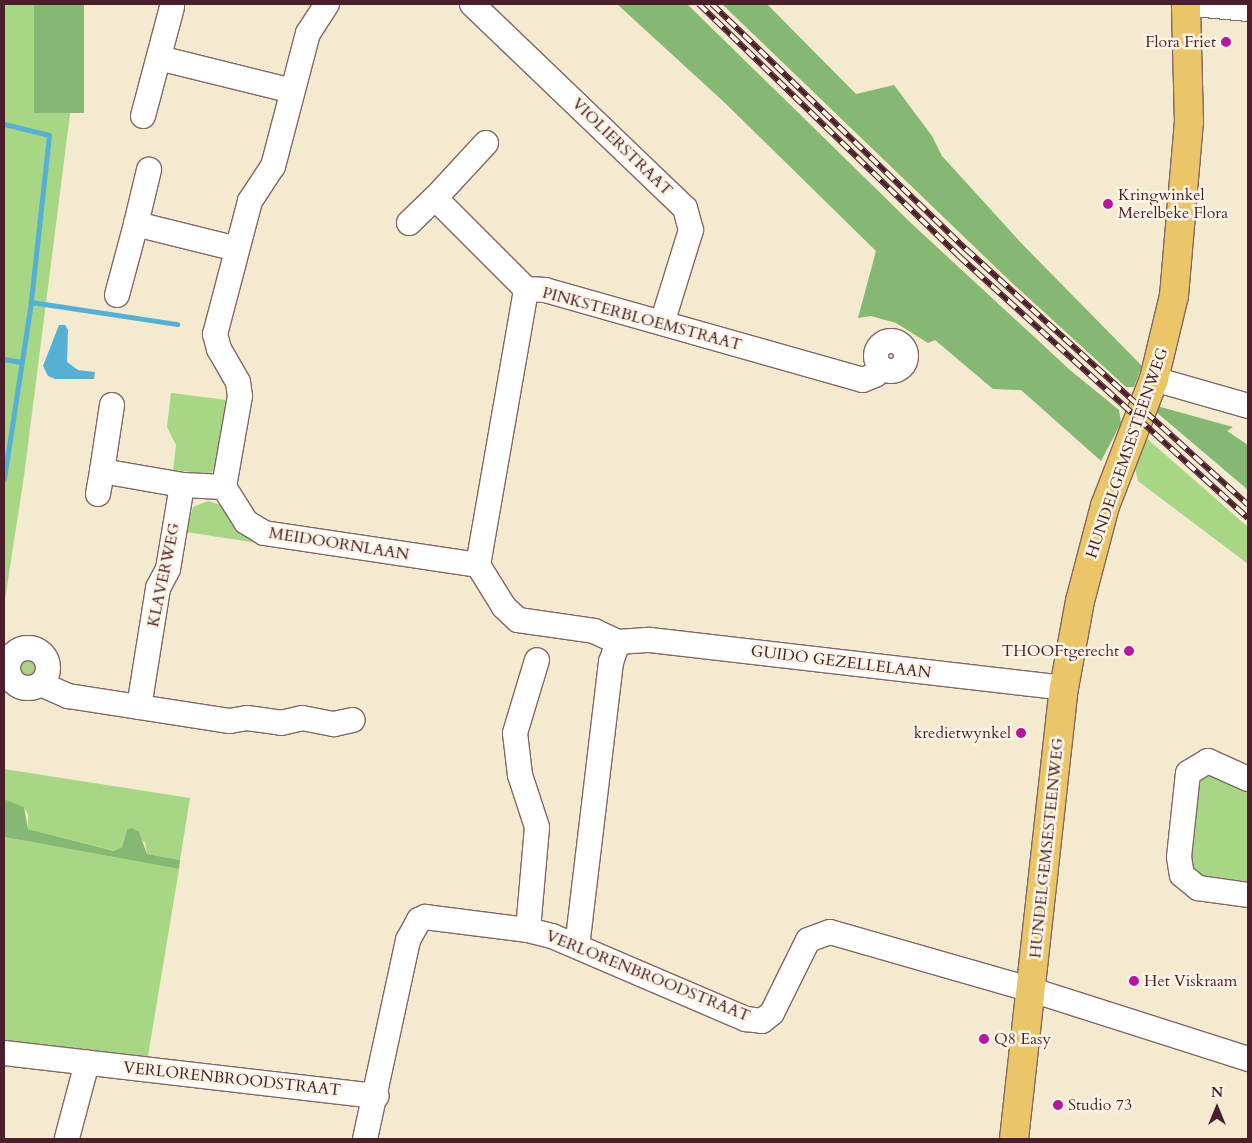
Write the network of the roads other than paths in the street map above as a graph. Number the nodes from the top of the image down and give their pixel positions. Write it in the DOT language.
graph roads {
  1 [pos="327,4"];
  2 [pos="472,4"];
  3 [pos="1186,4"];
  4 [pos="1193,4"];
  5 [pos="172,7"];
  6 [pos="1248,9"];
  7 [pos="159,58"];
  8 [pos="292,91"];
  9 [pos="143,116"];
  10 [pos="486,143"];
  11 [pos="149,170"];
  12 [pos="435,198"];
  13 [pos="409,223"];
  14 [pos="136,224"];
  15 [pos="237,249"];
  16 [pos="526,289"];
  17 [pos="117,295"];
  18 [pos="662,323"];
  19 [pos="880,367"];
  20 [pos="1154,379"];
  21 [pos="112,406"];
  22 [pos="1248,406"];
  23 [pos="102,471"];
  24 [pos="182,485"];
  25 [pos="224,487"];
  26 [pos="98,494"];
  27 [pos="478,565"];
  28 [pos="618,642"];
  29 [pos="537,660"];
  30 [pos="42,684"];
  31 [pos="1064,688"];
  32 [pos="139,707"];
  33 [pos="353,720"];
  34 [pos="1248,779"];
  35 [pos="1248,895"];
  36 [pos="528,930"];
  37 [pos="577,946"];
  38 [pos="1032,990"];
  39 [pos="4,1053"];
  40 [pos="1248,1059"];
  41 [pos="87,1063"];
  42 [pos="377,1096"];
  43 [pos="67,1138"];
  44 [pos="365,1139"];
  45 [pos="1014,1139"];
  1 -- 8 [label="street"];
  2 -- 18 [label="street, VIOLIERSTRAAT"];
  3 -- 20 [label="main road, HUNDELGEMSESTEENWEG"];
  4 -- 6 [label="street"];
  5 -- 7 [label="street"];
  7 -- 8 [label="street"];
  7 -- 9 [label="street"];
  8 -- 15 [label="street"];
  10 -- 12 [label="street"];
  11 -- 14 [label="street"];
  12 -- 13 [label="street"];
  12 -- 16 [label="street"];
  14 -- 15 [label="street"];
  14 -- 17 [label="street"];
  15 -- 25 [label="street"];
  16 -- 18 [label="street, PINKSTERBLOEMSTRAAT"];
  16 -- 27 [label="street, PINKSTERBLOEMSTRAAT"];
  18 -- 19 [label="street, PINKSTERBLOEMSTRAAT"];
  20 -- 22 [label="street"];
  20 -- 31 [label="main road, HUNDELGEMSESTEENWEG"];
  21 -- 23 [label="street"];
  23 -- 24 [label="street"];
  23 -- 26 [label="street"];
  24 -- 25 [label="street"];
  24 -- 32 [label="street, KLAVERWEG"];
  25 -- 27 [label="street, MEIDOORNLAAN"];
  27 -- 28 [label="street, GUIDO GEZELLELAAN"];
  28 -- 31 [label="street, GUIDO GEZELLELAAN"];
  28 -- 37 [label="street"];
  29 -- 36 [label="street"];
  30 -- 32 [label="street"];
  31 -- 38 [label="main road, HUNDELGEMSESTEENWEG"];
  32 -- 33 [label="street"];
  34 -- 35 [label="street"];
  36 -- 37 [label="street, VERLORENBROODSTRAAT"];
  36 -- 42 [label="street, VERLORENBROODSTRAAT"];
  37 -- 38 [label="street, VERLORENBROODSTRAAT"];
  38 -- 40 [label="street, VERLORENBROODSTRAAT"];
  38 -- 45 [label="main road, HUNDELGEMSESTEENWEG"];
  39 -- 41 [label="street, VERLORENBROODSTRAAT"];
  41 -- 42 [label="street, VERLORENBROODSTRAAT"];
  41 -- 43 [label="street"];
  42 -- 44 [label="street, VERLORENBROODSTRAAT"];
}
